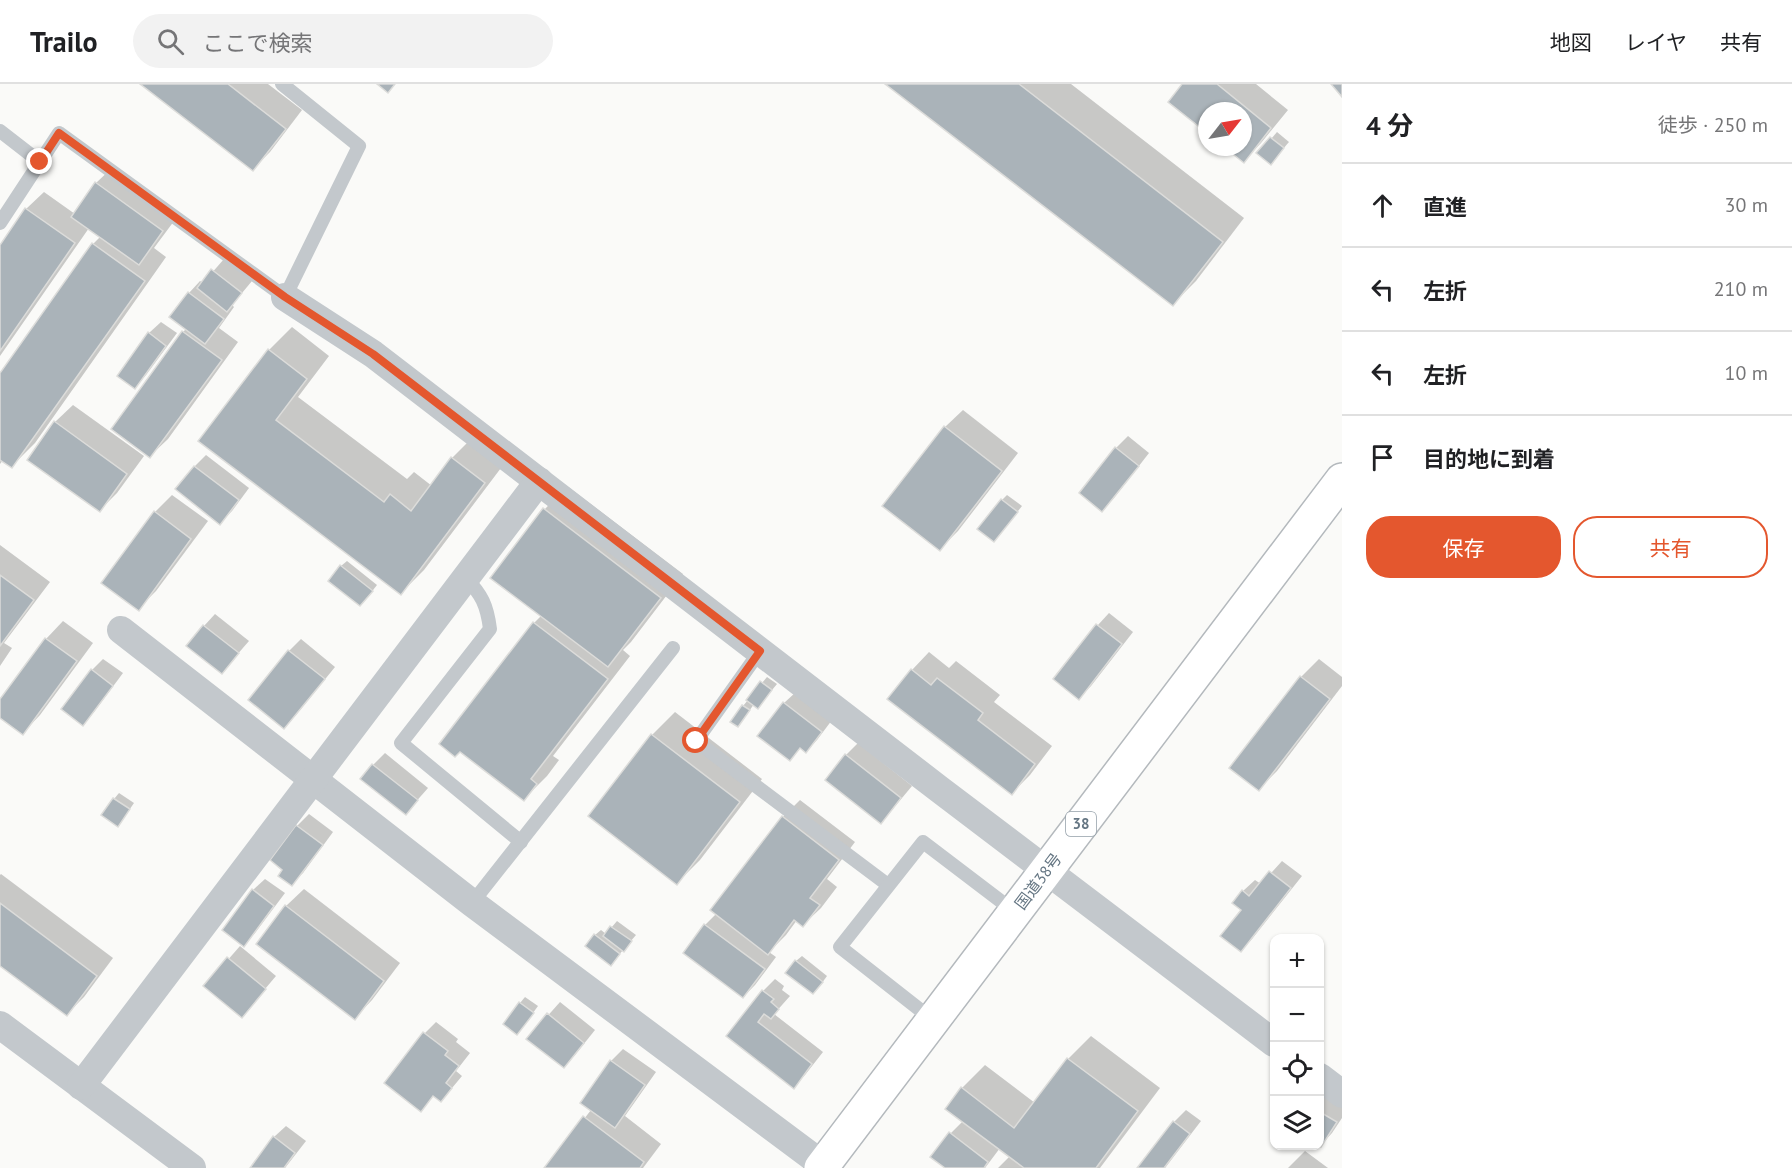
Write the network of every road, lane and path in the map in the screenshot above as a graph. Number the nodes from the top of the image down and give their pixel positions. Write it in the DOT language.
graph roads {
  1 [pos="282,84"];
  2 [pos="0,131"];
  3 [pos="40,162"];
  4 [pos="0,223"];
  5 [pos="285,297"];
  6 [pos="1342,480"];
  7 [pos="538,481"];
  8 [pos="465,577"];
  9 [pos="121,630"];
  10 [pos="673,648"];
  11 [pos="760,651"];
  12 [pos="313,777"];
  13 [pos="521,842"];
  14 [pos="1046,870"];
  15 [pos="888,885"];
  16 [pos="472,903"];
  17 [pos="1015,912"];
  18 [pos="933,1021"];
  19 [pos="0,1025"];
  20 [pos="1274,1042"];
  21 [pos="1324,1080"];
  22 [pos="81,1086"];
  23 [pos="1342,1094"];
  24 [pos="159,1158"];
  25 [pos="822,1166"];
  26 [pos="192,1168"];
  1 -- 5 [label="lane"];
  2 -- 3 [label="lane"];
  3 -- 4 [label="lane"];
  3 -- 5 [label="lane"];
  5 -- 7 [label="street"];
  6 -- 14 [label="highway, 国道38号 / 38"];
  7 -- 8 [label="street"];
  7 -- 11 [label="street"];
  8 -- 12 [label="street"];
  8 -- 13 [label="lane"];
  9 -- 12 [label="street"];
  10 -- 13 [label="lane"];
  11 -- 14 [label="street"];
  11 -- 15 [label="lane"];
  12 -- 16 [label="street"];
  12 -- 22 [label="street"];
  13 -- 16 [label="lane"];
  14 -- 17 [label="highway, 国道38号 / 38"];
  14 -- 20 [label="street"];
  15 -- 17 [label="lane"];
  15 -- 18 [label="lane"];
  16 -- 25 [label="street"];
  17 -- 18 [label="highway, 国道38号 / 38"];
  18 -- 25 [label="highway, 国道38号 / 38"];
  19 -- 22 [label="street"];
  21 -- 23 [label="street"];
  22 -- 24 [label="street"];
  24 -- 26 [label="street"];
}
